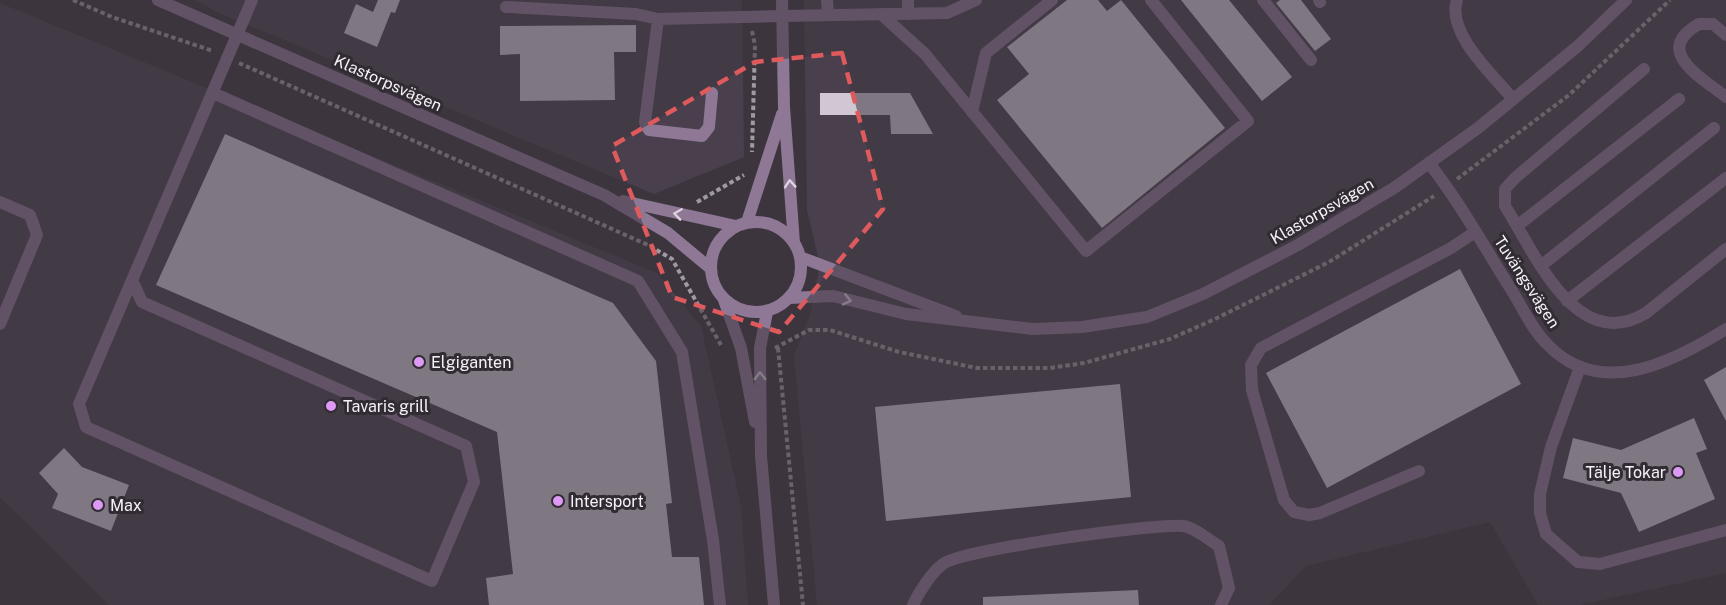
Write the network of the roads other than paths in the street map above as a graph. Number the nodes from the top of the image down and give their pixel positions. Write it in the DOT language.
graph roads {
  1 [pos="158,0"];
  2 [pos="252,0"];
  3 [pos="782,0"];
  4 [pos="827,0"];
  5 [pos="908,0"];
  6 [pos="976,0"];
  7 [pos="1052,0"];
  8 [pos="1151,0"];
  9 [pos="1263,0"];
  10 [pos="1457,0"];
  11 [pos="1626,0"];
  12 [pos="506,7"];
  13 [pos="881,14"];
  14 [pos="908,14"];
  15 [pos="828,15"];
  16 [pos="782,16"];
  17 [pos="658,19"];
  18 [pos="237,35"];
  19 [pos="1726,35"];
  20 [pos="1311,60"];
  21 [pos="1644,69"];
  22 [pos="213,93"];
  23 [pos="712,93"];
  24 [pos="1726,97"];
  25 [pos="1513,99"];
  26 [pos="1679,99"];
  27 [pos="784,107"];
  28 [pos="972,112"];
  29 [pos="1714,128"];
  30 [pos="1429,164"];
  31 [pos="1726,178"];
  32 [pos="604,195"];
  33 [pos="0,202"];
  34 [pos="741,224"];
  35 [pos="1517,226"];
  36 [pos="1475,232"];
  37 [pos="794,243"];
  38 [pos="1726,249"];
  39 [pos="800,257"];
  40 [pos="1542,265"];
  41 [pos="710,268"];
  42 [pos="132,280"];
  43 [pos="789,298"];
  44 [pos="723,299"];
  45 [pos="1567,301"];
  46 [pos="766,312"];
  47 [pos="0,324"];
  48 [pos="980,325"];
  49 [pos="1726,329"];
  50 [pos="1580,367"];
  51 [pos="761,456"];
  52 [pos="1419,471"];
  53 [pos="1726,530"];
  54 [pos="720,605"];
  55 [pos="774,605"];
  56 [pos="913,605"];
  57 [pos="1221,605"];
  1 -- 18 [label="street, Klastorpsvägen"];
  2 -- 18 [label="street"];
  3 -- 16 [label="street"];
  4 -- 15 [label="street"];
  5 -- 14 [label="street"];
  6 -- 14 [label="street"];
  7 -- 28 [label="street"];
  8 -- 28 [label="street"];
  9 -- 20 [label="street"];
  10 -- 25 [label="street"];
  11 -- 25 [label="street, Klastorpsvägen"];
  12 -- 17 [label="street"];
  13 -- 14 [label="street"];
  13 -- 15 [label="street"];
  13 -- 28 [label="street"];
  15 -- 16 [label="street"];
  16 -- 17 [label="street"];
  16 -- 27 [label="street"];
  17 -- 23 [label="street"];
  18 -- 22 [label="street"];
  18 -- 32 [label="street, Klastorpsvägen"];
  19 -- 24 [label="street"];
  21 -- 35 [label="street"];
  22 -- 42 [label="street"];
  22 -- 54 [label="street"];
  25 -- 30 [label="street, Klastorpsvägen"];
  26 -- 35 [label="street"];
  27 -- 34 [label="street"];
  37 -- 27 [label="street, one-way"];
  29 -- 40 [label="street"];
  30 -- 36 [label="street, Tuvängsvägen"];
  30 -- 48 [label="street, Klastorpsvägen"];
  31 -- 45 [label="street"];
  34 -- 32 [label="street, Klastorpsvägen, one-way"];
  32 -- 41 [label="street, Klastorpsvägen"];
  33 -- 47 [label="street"];
  34 -- 37 [label="street"];
  34 -- 41 [label="street"];
  35 -- 40 [label="street"];
  36 -- 50 [label="street, Tuvängsvägen"];
  36 -- 52 [label="street"];
  37 -- 39 [label="street"];
  38 -- 45 [label="street"];
  39 -- 43 [label="street"];
  39 -- 48 [label="street, Klastorpsvägen"];
  40 -- 45 [label="street"];
  41 -- 44 [label="street"];
  42 -- 42 [label="street"];
  43 -- 46 [label="street"];
  43 -- 48 [label="street, Klastorpsvägen, one-way"];
  44 -- 46 [label="street"];
  44 -- 51 [label="street"];
  51 -- 46 [label="street, one-way"];
  49 -- 50 [label="street, Tuvängsvägen"];
  50 -- 53 [label="street"];
  51 -- 55 [label="street"];
  56 -- 57 [label="street"];
}
